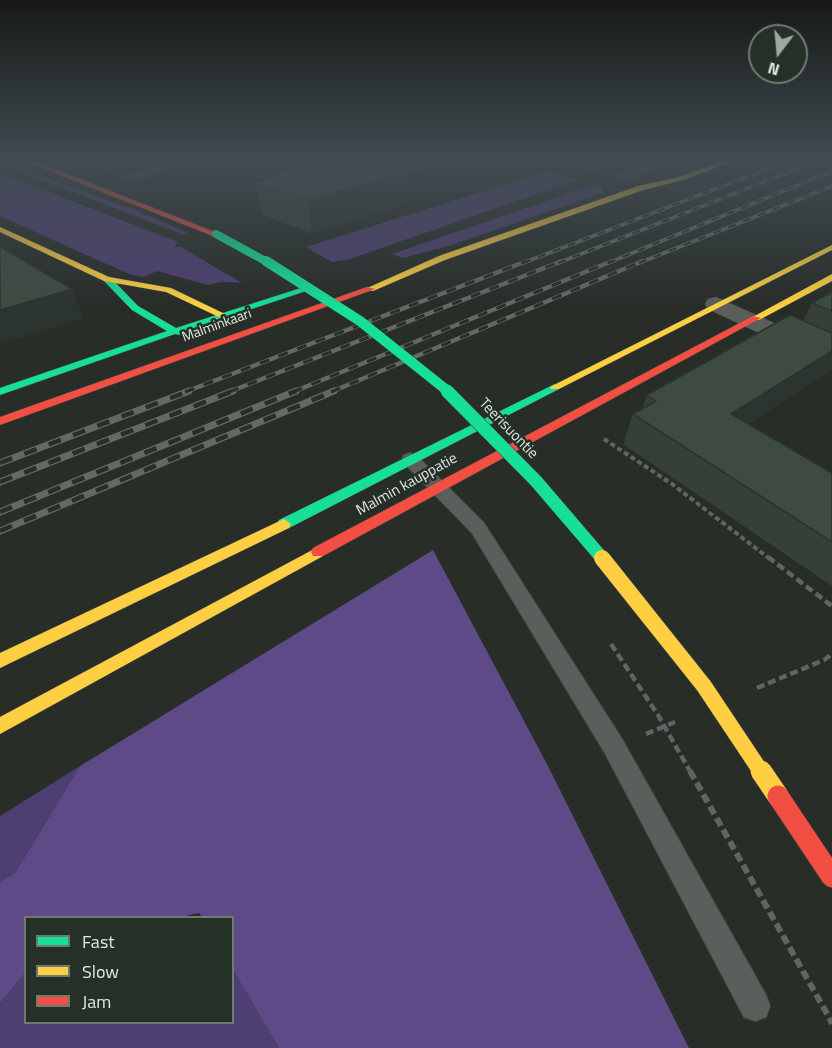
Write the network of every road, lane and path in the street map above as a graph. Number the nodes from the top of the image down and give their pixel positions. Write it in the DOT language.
graph roads {
  1 [pos="154,210"];
  2 [pos="579,210"];
  3 [pos="0,229"];
  4 [pos="832,247"];
  5 [pos="442,258"];
  6 [pos="386,266"];
  7 [pos="832,277"];
  8 [pos="107,279"];
  9 [pos="330,282"];
  10 [pos="716,304"];
  11 [pos="222,315"];
  12 [pos="752,320"];
  13 [pos="174,332"];
  14 [pos="218,343"];
  15 [pos="832,359"];
  16 [pos="0,392"];
  17 [pos="0,421"];
  18 [pos="600,436"];
  19 [pos="410,459"];
  20 [pos="438,487"];
  21 [pos="832,606"];
  22 [pos="605,636"];
  23 [pos="0,661"];
  24 [pos="0,726"];
  25 [pos="832,877"];
  26 [pos="755,1006"];
  27 [pos="831,1022"];
  1 -- 25 [label="main road, Teerisuontie, bridge"];
  2 -- 5 [label="main road, Malminkaari"];
  3 -- 8 [label="main road"];
  4 -- 10 [label="main road, Malmin kauppatie"];
  5 -- 6 [label="main road, Malminkaari"];
  5 -- 14 [label="main road, Malminkaari"];
  7 -- 12 [label="main road, Malmin kauppatie"];
  8 -- 11 [label="main road"];
  8 -- 13 [label="main road"];
  9 -- 11 [label="main road, Malminkaari"];
  10 -- 12 [label="street"];
  10 -- 19 [label="main road, Malmin kauppatie"];
  11 -- 13 [label="main road, Malminkaari"];
  11 -- 14 [label="main road"];
  12 -- 15 [label="street"];
  12 -- 20 [label="main road, Malmin kauppatie"];
  13 -- 14 [label="main road"];
  13 -- 16 [label="main road, Malminkaari"];
  14 -- 17 [label="main road, Malminkaari"];
  18 -- 21 [label="path"];
  19 -- 20 [label="lane"];
  19 -- 23 [label="main road, Malmin kauppatie"];
  20 -- 24 [label="main road, Malmin kauppatie"];
  20 -- 26 [label="lane"];
  22 -- 27 [label="path, bridge"];
}
